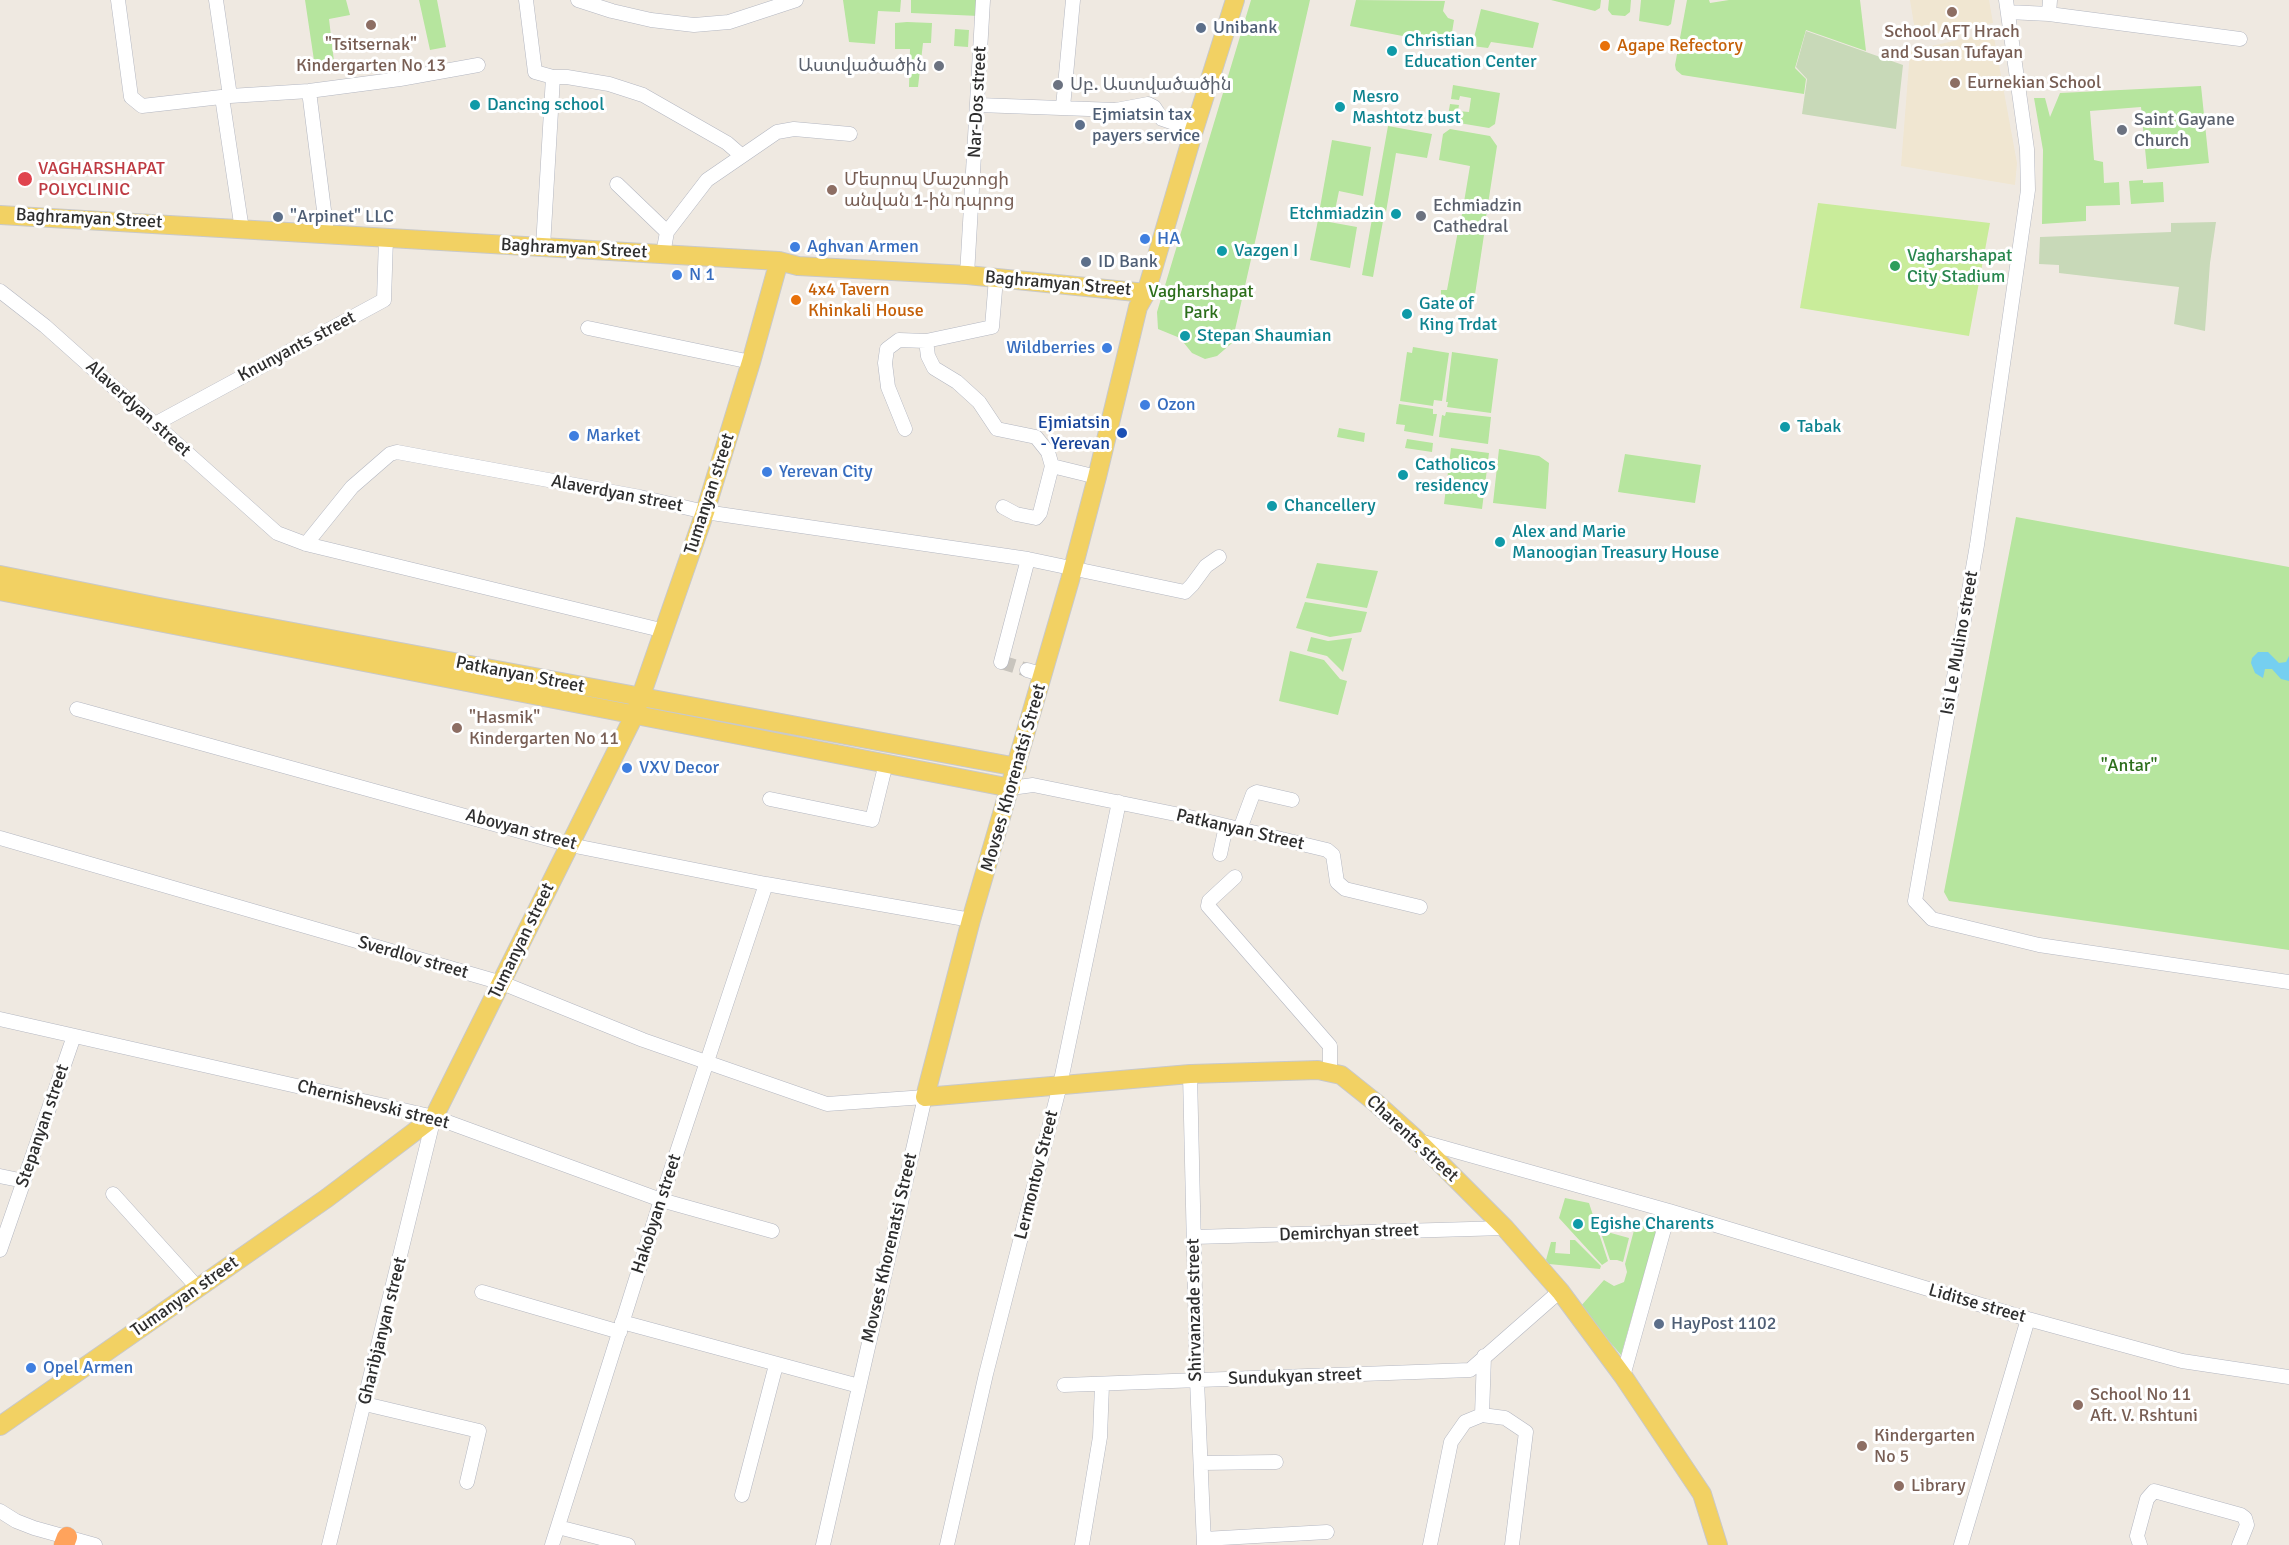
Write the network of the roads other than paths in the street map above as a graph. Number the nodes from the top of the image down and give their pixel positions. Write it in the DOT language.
graph roads {
  1 [pos="118,0"];
  2 [pos="216,0"];
  3 [pos="526,0"];
  4 [pos="578,0"];
  5 [pos="796,0"];
  6 [pos="983,0"];
  7 [pos="1073,0"];
  8 [pos="1228,0"];
  9 [pos="1235,0"];
  10 [pos="2007,6"];
  11 [pos="2050,7"];
  12 [pos="1229,19"];
  13 [pos="2240,39"];
  14 [pos="478,65"];
  15 [pos="554,77"];
  16 [pos="309,91"];
  17 [pos="226,96"];
  18 [pos="978,105"];
  19 [pos="1063,107"];
  20 [pos="1194,130"];
  21 [pos="850,134"];
  22 [pos="742,156"];
  23 [pos="618,184"];
  24 [pos="0,215"];
  25 [pos="242,230"];
  26 [pos="667,232"];
  27 [pos="327,234"];
  28 [pos="386,238"];
  29 [pos="543,247"];
  30 [pos="663,254"];
  31 [pos="779,261"];
  32 [pos="967,276"];
  33 [pos="996,278"];
  34 [pos="0,291"];
  35 [pos="1146,293"];
  36 [pos="588,328"];
  37 [pos="926,342"];
  38 [pos="751,362"];
  39 [pos="154,424"];
  40 [pos="905,429"];
  41 [pos="1052,466"];
  42 [pos="1097,477"];
  43 [pos="1003,507"];
  44 [pos="705,512"];
  45 [pos="306,544"];
  46 [pos="1219,557"];
  47 [pos="1028,559"];
  48 [pos="1073,568"];
  49 [pos="0,574"];
  50 [pos="0,591"];
  51 [pos="158,615"];
  52 [pos="665,630"];
  53 [pos="1001,662"];
  54 [pos="641,698"];
  55 [pos="77,709"];
  56 [pos="634,716"];
  57 [pos="886,763"];
  58 [pos="1017,767"];
  59 [pos="1033,785"];
  60 [pos="1011,788"];
  61 [pos="770,799"];
  62 [pos="1292,800"];
  63 [pos="1119,802"];
  64 [pos="1226,826"];
  65 [pos="1240,829"];
  66 [pos="0,838"];
  67 [pos="570,845"];
  68 [pos="1220,854"];
  69 [pos="1235,877"];
  70 [pos="766,884"];
  71 [pos="1420,907"];
  72 [pos="972,920"];
  73 [pos="2289,982"];
  74 [pos="502,983"];
  75 [pos="0,1019"];
  76 [pos="74,1036"];
  77 [pos="708,1062"];
  78 [pos="1330,1071"];
  79 [pos="1190,1074"];
  80 [pos="1060,1085"];
  81 [pos="925,1097"];
  82 [pos="434,1117"];
  83 [pos="1416,1139"];
  84 [pos="0,1176"];
  85 [pos="24,1181"];
  86 [pos="113,1194"];
  87 [pos="661,1200"];
  88 [pos="1669,1211"];
  89 [pos="1505,1228"];
  90 [pos="772,1231"];
  91 [pos="1194,1237"];
  92 [pos="0,1250"];
  93 [pos="197,1287"];
  94 [pos="1560,1291"];
  95 [pos="482,1292"];
  96 [pos="2028,1319"];
  97 [pos="621,1327"];
  98 [pos="1484,1356"];
  99 [pos="776,1365"];
  100 [pos="1623,1376"];
  101 [pos="2289,1377"];
  102 [pos="1197,1380"];
  103 [pos="1102,1384"];
  104 [pos="1064,1385"];
  105 [pos="859,1386"];
  106 [pos="365,1404"];
  107 [pos="1482,1415"];
  108 [pos="0,1426"];
  109 [pos="1276,1462"];
  110 [pos="1201,1463"];
  111 [pos="467,1482"];
  112 [pos="742,1495"];
  113 [pos="0,1511"];
  114 [pos="558,1527"];
  115 [pos="1327,1532"];
  116 [pos="65,1541"];
  117 [pos="1204,1542"];
  118 [pos="95,1545"];
  119 [pos="329,1545"];
  120 [pos="552,1545"];
  121 [pos="628,1545"];
  122 [pos="823,1545"];
  123 [pos="947,1545"];
  124 [pos="1082,1545"];
  125 [pos="1430,1545"];
  126 [pos="1512,1545"];
  127 [pos="1718,1545"];
  128 [pos="1961,1545"];
  129 [pos="2140,1545"];
  130 [pos="2239,1545"];
  1 -- 17 [label="street"];
  2 -- 17 [label="street"];
  3 -- 15 [label="street"];
  4 -- 5 [label="street"];
  6 -- 18 [label="street, Nar-Dos street"];
  7 -- 19 [label="street"];
  8 -- 12 [label="main road, Movses Khorenatsi Street"];
  9 -- 12 [label="main road, Movses Khorenatsi Street"];
  10 -- 11 [label="street"];
  10 -- 73 [label="street, Isi Le Mulino street"];
  11 -- 13 [label="street"];
  12 -- 20 [label="main road, Movses Khorenatsi Street"];
  14 -- 16 [label="street"];
  15 -- 22 [label="street"];
  15 -- 29 [label="street"];
  16 -- 17 [label="street"];
  16 -- 27 [label="street"];
  17 -- 25 [label="street"];
  18 -- 19 [label="street"];
  18 -- 32 [label="street, Nar-Dos street"];
  19 -- 20 [label="street"];
  20 -- 35 [label="main road, Movses Khorenatsi Street"];
  21 -- 22 [label="street"];
  22 -- 26 [label="street"];
  23 -- 26 [label="street"];
  24 -- 25 [label="main road, Baghramyan Street"];
  25 -- 27 [label="main road, Baghramyan Street"];
  26 -- 30 [label="street"];
  27 -- 28 [label="main road, Baghramyan Street"];
  28 -- 29 [label="main road, Baghramyan Street"];
  28 -- 39 [label="street, Knunyants street"];
  29 -- 30 [label="main road, Baghramyan Street"];
  30 -- 31 [label="main road, Baghramyan Street"];
  31 -- 32 [label="main road, Baghramyan Street"];
  31 -- 38 [label="main road, Tumanyan street"];
  32 -- 33 [label="main road, Baghramyan Street"];
  33 -- 35 [label="main road, Baghramyan Street"];
  33 -- 37 [label="street"];
  34 -- 39 [label="street, Alaverdyan street"];
  35 -- 42 [label="main road, Movses Khorenatsi Street"];
  36 -- 38 [label="street"];
  37 -- 40 [label="street"];
  37 -- 41 [label="street"];
  38 -- 44 [label="main road, Tumanyan street"];
  39 -- 45 [label="street, Alaverdyan street"];
  41 -- 42 [label="street"];
  41 -- 43 [label="street"];
  42 -- 48 [label="main road, Movses Khorenatsi Street"];
  44 -- 45 [label="street, Alaverdyan street"];
  44 -- 47 [label="street, Alaverdyan street"];
  44 -- 52 [label="main road, Tumanyan street"];
  45 -- 52 [label="street, Alaverdyan street"];
  46 -- 48 [label="street, Alaverdyan street"];
  47 -- 48 [label="street, Alaverdyan street"];
  47 -- 53 [label="street"];
  48 -- 58 [label="main road, Movses Khorenatsi Street"];
  49 -- 51 [label="main road, Patkanyan Street"];
  50 -- 51 [label="main road, Patkanyan Street"];
  51 -- 54 [label="main road, Patkanyan Street"];
  51 -- 56 [label="main road, Patkanyan Street"];
  52 -- 54 [label="main road, Tumanyan street"];
  54 -- 56 [label="main road, Tumanyan street"];
  54 -- 58 [label="main road, Patkanyan Street"];
  55 -- 67 [label="street, Abovyan street"];
  56 -- 57 [label="main road, Patkanyan Street"];
  56 -- 67 [label="main road, Tumanyan street"];
  57 -- 60 [label="main road, Patkanyan Street"];
  57 -- 61 [label="street"];
  58 -- 59 [label="street"];
  58 -- 60 [label="main road, Movses Khorenatsi Street"];
  59 -- 60 [label="street, Patkanyan Street"];
  59 -- 63 [label="street, Patkanyan Street"];
  60 -- 72 [label="main road, Movses Khorenatsi Street"];
  62 -- 65 [label="street"];
  63 -- 64 [label="street, Patkanyan Street"];
  63 -- 80 [label="street, Lermontov Street"];
  64 -- 65 [label="street, Patkanyan Street"];
  64 -- 68 [label="street"];
  65 -- 71 [label="street, Patkanyan Street"];
  66 -- 74 [label="street, Sverdlov street"];
  67 -- 70 [label="street, Abovyan street"];
  67 -- 74 [label="main road, Tumanyan street"];
  69 -- 78 [label="street"];
  70 -- 72 [label="street, Abovyan street"];
  70 -- 77 [label="street, Hakobyan street"];
  72 -- 81 [label="main road, Movses Khorenatsi Street"];
  74 -- 77 [label="street, Sverdlov street"];
  74 -- 82 [label="main road, Tumanyan street"];
  75 -- 76 [label="street, Chernishevski street"];
  76 -- 82 [label="street, Chernishevski street"];
  76 -- 85 [label="street, Stepanyan street"];
  77 -- 81 [label="street, Sverdlov street"];
  77 -- 87 [label="street, Hakobyan street"];
  78 -- 79 [label="main road"];
  78 -- 83 [label="main road, Charents street"];
  79 -- 80 [label="main road"];
  79 -- 91 [label="street, Shirvanzade street"];
  80 -- 81 [label="main road"];
  80 -- 123 [label="street, Lermontov Street"];
  81 -- 105 [label="street, Movses Khorenatsi Street"];
  82 -- 87 [label="street, Chernishevski street"];
  82 -- 93 [label="main road, Tumanyan street"];
  82 -- 106 [label="street, Gharibjanyan street"];
  83 -- 88 [label="street, Liditse street"];
  83 -- 89 [label="main road, Charents street"];
  84 -- 85 [label="street"];
  85 -- 92 [label="street, Stepanyan street"];
  86 -- 93 [label="street"];
  87 -- 90 [label="street, Chernishevski street"];
  87 -- 97 [label="street, Hakobyan street"];
  88 -- 96 [label="street, Liditse street"];
  88 -- 100 [label="street"];
  89 -- 91 [label="street, Demirchyan street"];
  89 -- 94 [label="main road, Charents street"];
  91 -- 102 [label="street, Shirvanzade street"];
  93 -- 108 [label="main road, Tumanyan street"];
  94 -- 98 [label="street, Sundukyan street"];
  94 -- 100 [label="main road, Charents street"];
  95 -- 97 [label="street"];
  96 -- 101 [label="street, Liditse street"];
  96 -- 128 [label="street"];
  97 -- 99 [label="street"];
  97 -- 114 [label="street, Hakobyan street"];
  98 -- 102 [label="street, Sundukyan street"];
  98 -- 107 [label="street"];
  99 -- 105 [label="street"];
  99 -- 112 [label="street"];
  100 -- 127 [label="main road, Charents street"];
  102 -- 103 [label="street, Sundukyan street"];
  102 -- 110 [label="street, Shirvanzade street"];
  103 -- 104 [label="street, Sundukyan street"];
  103 -- 124 [label="street"];
  105 -- 122 [label="street, Movses Khorenatsi Street"];
  106 -- 111 [label="street"];
  106 -- 119 [label="street, Gharibjanyan street"];
  107 -- 125 [label="street"];
  107 -- 126 [label="street"];
  109 -- 110 [label="street"];
  110 -- 117 [label="street, Shirvanzade street"];
  113 -- 116 [label="street"];
  114 -- 120 [label="street, Hakobyan street"];
  114 -- 121 [label="street"];
  115 -- 117 [label="street"];
  116 -- 118 [label="street"];
  129 -- 130 [label="street"];
}
